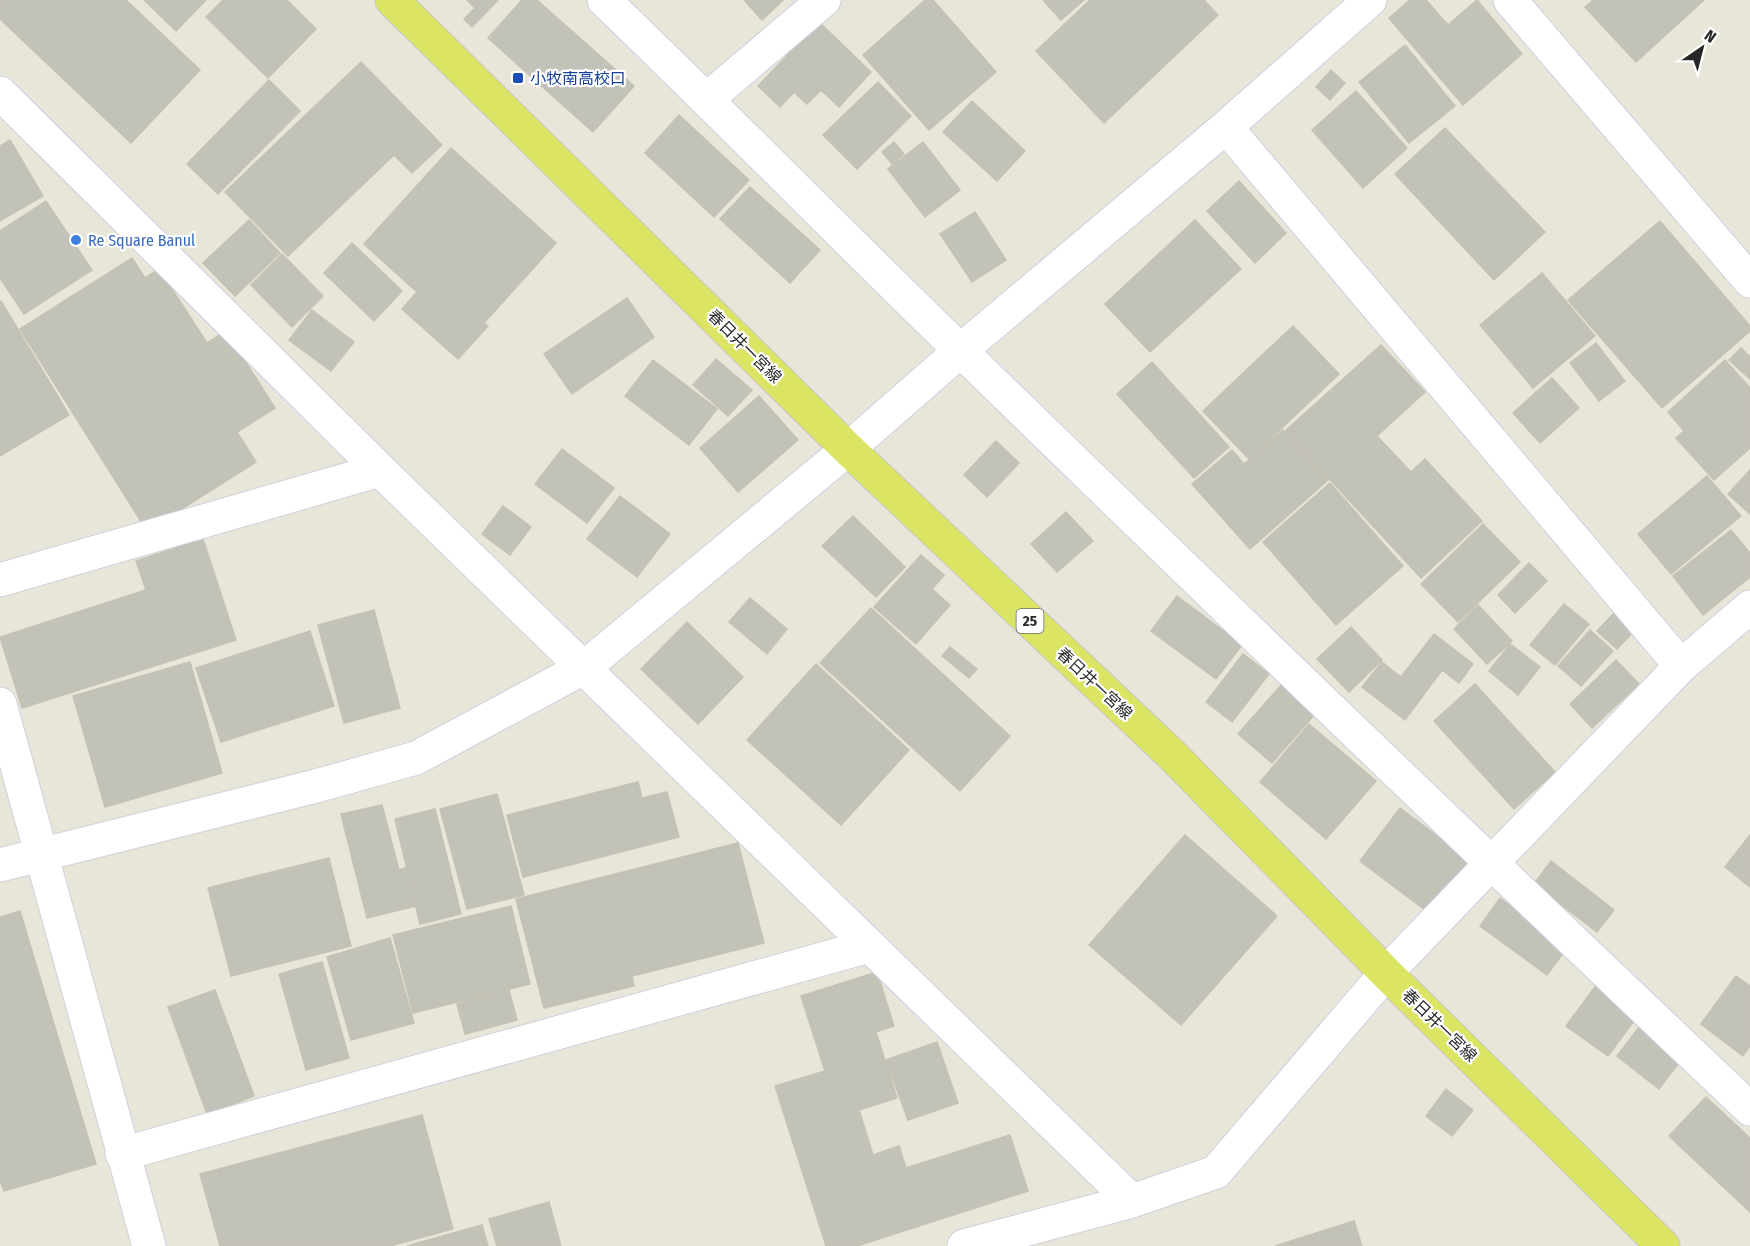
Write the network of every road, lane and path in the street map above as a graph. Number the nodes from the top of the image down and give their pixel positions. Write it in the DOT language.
graph roads {
  1 [pos="392,0"];
  2 [pos="604,0"];
  3 [pos="824,0"];
  4 [pos="1370,0"];
  5 [pos="1510,0"];
  6 [pos="0,93"];
  7 [pos="707,99"];
  8 [pos="1226,127"];
  9 [pos="1750,281"];
  10 [pos="960,351"];
  11 [pos="848,448"];
  12 [pos="380,470"];
  13 [pos="0,580"];
  14 [pos="1750,607"];
  15 [pos="1681,666"];
  16 [pos="585,667"];
  17 [pos="0,704"];
  18 [pos="42,853"];
  19 [pos="1491,863"];
  20 [pos="0,865"];
  21 [pos="869,946"];
  22 [pos="1386,973"];
  23 [pos="1750,1109"];
  24 [pos="122,1154"];
  25 [pos="1132,1201"];
  26 [pos="149,1246"];
  27 [pos="964,1246"];
  28 [pos="1664,1246"];
  1 -- 11 [label="main road, 春日井一宮線 / 25"];
  2 -- 7 [label="street"];
  3 -- 7 [label="street"];
  4 -- 8 [label="street"];
  5 -- 9 [label="street"];
  6 -- 12 [label="street"];
  7 -- 10 [label="street"];
  8 -- 10 [label="street"];
  8 -- 15 [label="street"];
  10 -- 11 [label="street"];
  10 -- 19 [label="street"];
  11 -- 16 [label="street"];
  11 -- 22 [label="main road, 春日井一宮線 / 25"];
  12 -- 13 [label="street"];
  12 -- 16 [label="street"];
  14 -- 15 [label="street"];
  15 -- 19 [label="street"];
  16 -- 18 [label="street"];
  16 -- 21 [label="street"];
  17 -- 18 [label="street"];
  18 -- 20 [label="street"];
  18 -- 24 [label="street"];
  19 -- 22 [label="street"];
  19 -- 23 [label="street"];
  21 -- 24 [label="street"];
  21 -- 25 [label="street"];
  22 -- 25 [label="street"];
  22 -- 28 [label="main road, 春日井一宮線 / 25"];
  24 -- 26 [label="street"];
  25 -- 27 [label="street"];
}
